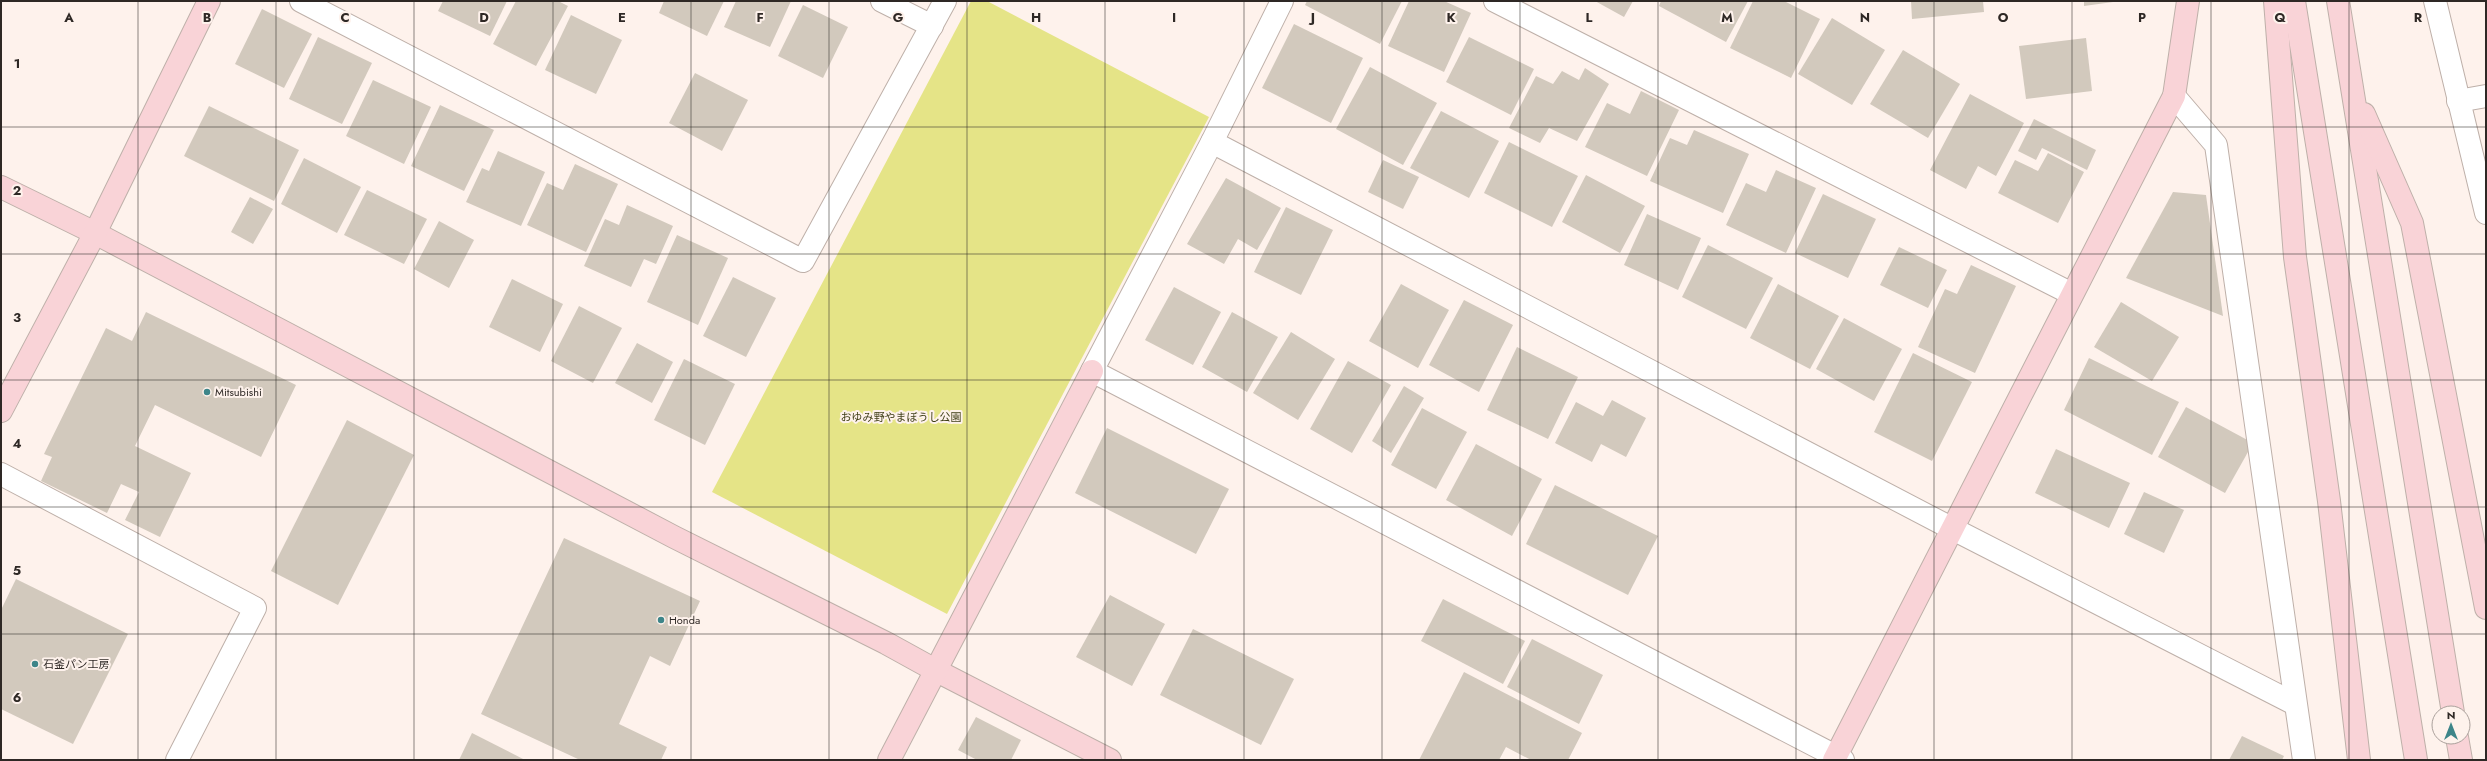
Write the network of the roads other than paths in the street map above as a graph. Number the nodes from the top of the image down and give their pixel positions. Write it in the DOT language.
graph roads {
  1 [pos="209,1"];
  2 [pos="301,1"];
  3 [pos="882,1"];
  4 [pos="945,1"];
  5 [pos="1282,1"];
  6 [pos="1495,1"];
  7 [pos="2188,1"];
  8 [pos="2276,1"];
  9 [pos="2294,1"];
  10 [pos="2338,1"];
  11 [pos="2435,1"];
  12 [pos="932,26"];
  13 [pos="2351,86"];
  14 [pos="2174,96"];
  15 [pos="2486,96"];
  16 [pos="2458,101"];
  17 [pos="1212,142"];
  18 [pos="1,187"];
  19 [pos="2486,213"];
  20 [pos="95,233"];
  21 [pos="2072,294"];
  22 [pos="1092,371"];
  23 [pos="1,411"];
  24 [pos="1,474"];
  25 [pos="1951,528"];
  26 [pos="2486,608"];
  27 [pos="935,670"];
  28 [pos="2295,704"];
  29 [pos="2452,705"];
  30 [pos="2458,745"];
  31 [pos="1837,759"];
  32 [pos="177,760"];
  33 [pos="889,760"];
  34 [pos="1110,760"];
  35 [pos="2304,760"];
  36 [pos="2359,760"];
  37 [pos="2416,760"];
  38 [pos="2461,760"];
  1 -- 20 [label="street"];
  2 -- 12 [label="street"];
  3 -- 12 [label="street"];
  4 -- 12 [label="street"];
  5 -- 17 [label="street"];
  6 -- 21 [label="street"];
  7 -- 14 [label="street"];
  8 -- 36 [label="street"];
  9 -- 37 [label="street"];
  10 -- 13 [label="street"];
  11 -- 16 [label="street"];
  13 -- 26 [label="street"];
  13 -- 29 [label="street"];
  14 -- 21 [label="street"];
  14 -- 28 [label="street"];
  15 -- 16 [label="street"];
  16 -- 19 [label="street"];
  17 -- 22 [label="street"];
  17 -- 25 [label="street"];
  18 -- 20 [label="street"];
  20 -- 23 [label="street"];
  20 -- 27 [label="street"];
  21 -- 25 [label="street"];
  22 -- 27 [label="street"];
  22 -- 31 [label="street"];
  24 -- 32 [label="street"];
  25 -- 28 [label="street"];
  25 -- 31 [label="street"];
  27 -- 33 [label="street"];
  27 -- 34 [label="street"];
  28 -- 35 [label="street"];
  30 -- 38 [label="street"];
}
